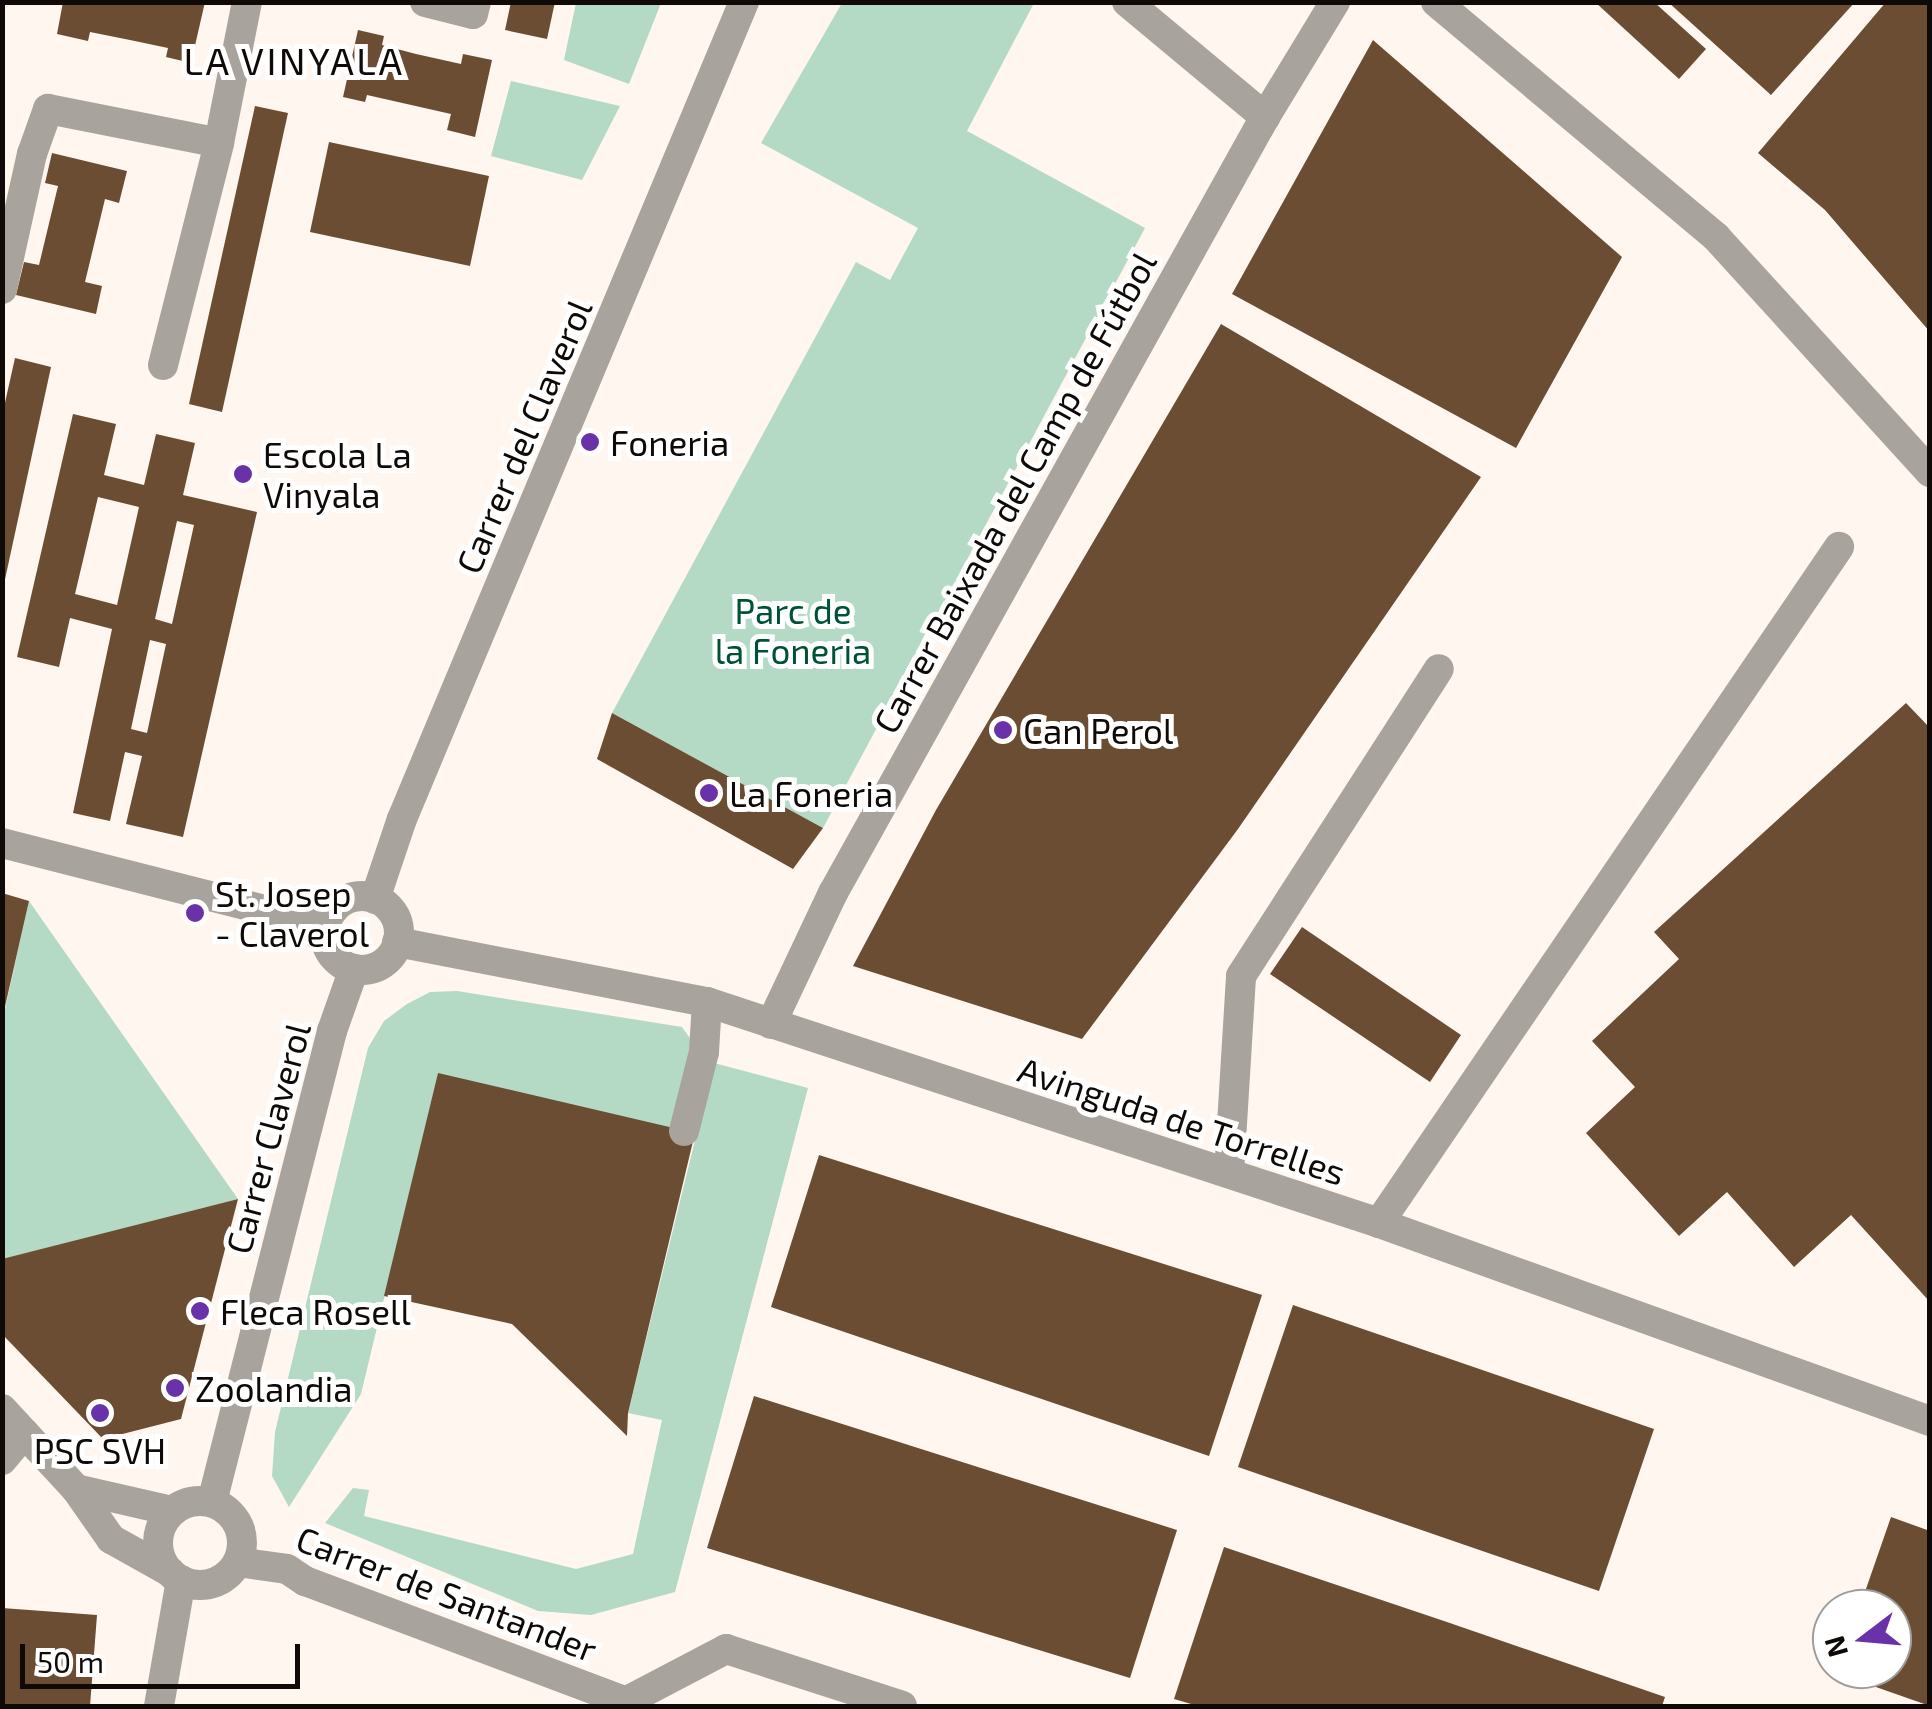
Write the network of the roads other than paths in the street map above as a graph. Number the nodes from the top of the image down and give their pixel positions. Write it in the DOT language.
graph roads {
  1 [pos="247,2"];
  2 [pos="425,2"];
  3 [pos="476,2"];
  4 [pos="744,2"];
  5 [pos="1127,2"];
  6 [pos="1335,2"];
  7 [pos="1436,2"];
  8 [pos="1265,118"];
  9 [pos="219,143"];
  10 [pos="2,289"];
  11 [pos="163,365"];
  12 [pos="1930,472"];
  13 [pos="1839,547"];
  14 [pos="1438,669"];
  15 [pos="2,842"];
  16 [pos="375,899"];
  17 [pos="327,920"];
  18 [pos="397,942"];
  19 [pos="354,970"];
  20 [pos="707,1002"];
  21 [pos="772,1024"];
  22 [pos="684,1131"];
  23 [pos="1229,1173"];
  24 [pos="1379,1223"];
  25 [pos="2,1408"];
  26 [pos="1930,1421"];
  27 [pos="26,1433"];
  28 [pos="2,1460"];
  29 [pos="76,1489"];
  30 [pos="212,1502"];
  31 [pos="172,1511"];
  32 [pos="238,1562"];
  33 [pos="176,1576"];
  34 [pos="632,1704"];
  35 [pos="159,1706"];
  36 [pos="902,1706"];
  1 -- 9 [label="street"];
  2 -- 3 [label="street"];
  4 -- 16 [label="street, Carrer del Claverol"];
  5 -- 8 [label="street"];
  6 -- 8 [label="street, Carrer Baixada del Camp de Fútbol"];
  7 -- 12 [label="street"];
  8 -- 21 [label="street, Carrer Baixada del Camp de Fútbol"];
  9 -- 10 [label="street"];
  9 -- 11 [label="street"];
  13 -- 24 [label="street"];
  14 -- 23 [label="street"];
  15 -- 17 [label="street"];
  16 -- 17 [label="street"];
  16 -- 18 [label="street"];
  17 -- 19 [label="street"];
  18 -- 19 [label="street"];
  18 -- 20 [label="street, Avinguda de Torrelles"];
  19 -- 30 [label="street, Carrer Claverol"];
  20 -- 21 [label="street, Avinguda de Torrelles"];
  20 -- 22 [label="street"];
  21 -- 23 [label="street, Avinguda de Torrelles"];
  23 -- 24 [label="street, Avinguda de Torrelles"];
  24 -- 26 [label="street, Avinguda de Torrelles"];
  25 -- 27 [label="street"];
  27 -- 28 [label="street"];
  27 -- 29 [label="street"];
  29 -- 31 [label="street"];
  29 -- 33 [label="street"];
  30 -- 31 [label="street"];
  30 -- 32 [label="street, Carrer de Santander"];
  31 -- 33 [label="street"];
  32 -- 33 [label="street"];
  32 -- 34 [label="street, Carrer de Santander"];
  33 -- 35 [label="street"];
  34 -- 36 [label="street, Carrer de Santander"];
}
